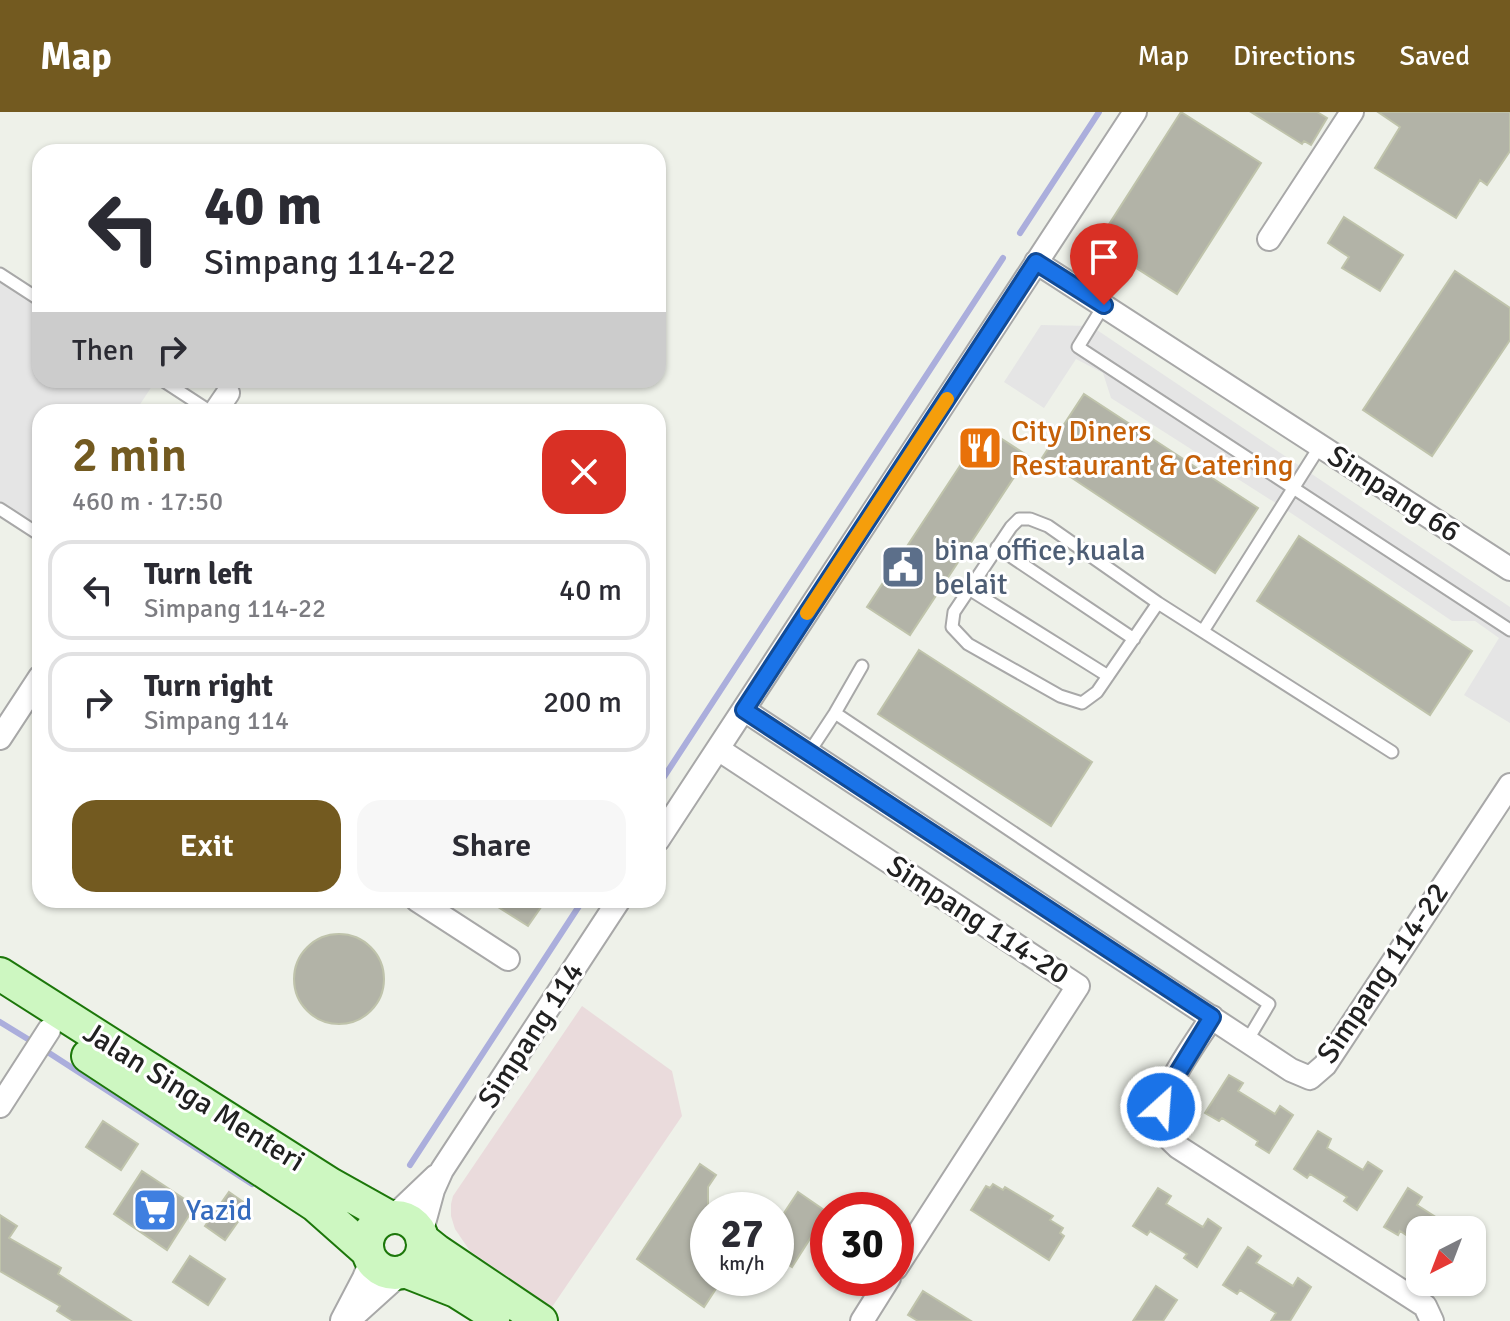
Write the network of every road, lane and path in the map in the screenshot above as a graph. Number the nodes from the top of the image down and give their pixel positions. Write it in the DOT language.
graph roads {
  1 [pos="1135,112"];
  2 [pos="1352,112"];
  3 [pos="1269,239"];
  4 [pos="1036,262"];
  5 [pos="0,274"];
  6 [pos="32,295"];
  7 [pos="1104,305"];
  8 [pos="175,388"];
  9 [pos="228,393"];
  10 [pos="200,404"];
  11 [pos="219,404"];
  12 [pos="1320,446"];
  13 [pos="1294,488"];
  14 [pos="0,509"];
  15 [pos="32,530"];
  16 [pos="997,547"];
  17 [pos="1510,569"];
  18 [pos="969,589"];
  19 [pos="1158,603"];
  20 [pos="1510,630"];
  21 [pos="1203,631"];
  22 [pos="1134,639"];
  23 [pos="862,666"];
  24 [pos="1108,676"];
  25 [pos="32,695"];
  26 [pos="744,710"];
  27 [pos="835,713"];
  28 [pos="0,738"];
  29 [pos="718,749"];
  30 [pos="1392,752"];
  31 [pos="808,754"];
  32 [pos="1510,785"];
  33 [pos="666,828"];
  34 [pos="429,908"];
  35 [pos="614,908"];
  36 [pos="508,959"];
  37 [pos="0,974"];
  38 [pos="0,999"];
  39 [pos="1212,1017"];
  40 [pos="49,1030"];
  41 [pos="1247,1041"];
  42 [pos="0,1106"];
  43 [pos="407,1227"];
  44 [pos="914,1240"];
  45 [pos="386,1264"];
  46 [pos="878,1296"];
  47 [pos="1432,1320"];
  48 [pos="341,1321"];
  49 [pos="348,1321"];
  50 [pos="503,1321"];
  51 [pos="541,1321"];
  52 [pos="862,1321"];
  1 -- 4 [label="street"];
  2 -- 3 [label="street"];
  4 -- 7 [label="street, Simpang 66"];
  4 -- 26 [label="street"];
  5 -- 6 [label="lane"];
  7 -- 12 [label="street, Simpang 66"];
  7 -- 13 [label="lane"];
  8 -- 10 [label="lane"];
  9 -- 11 [label="street"];
  12 -- 13 [label="lane"];
  12 -- 17 [label="street, Simpang 66"];
  13 -- 20 [label="lane"];
  13 -- 21 [label="lane"];
  14 -- 15 [label="lane"];
  16 -- 18 [label="lane"];
  16 -- 19 [label="lane"];
  16 -- 22 [label="lane"];
  18 -- 24 [label="lane"];
  18 -- 24 [label="lane"];
  19 -- 21 [label="lane"];
  19 -- 22 [label="lane"];
  21 -- 30 [label="lane"];
  22 -- 24 [label="lane"];
  23 -- 27 [label="lane"];
  25 -- 28 [label="street"];
  26 -- 29 [label="street"];
  26 -- 31 [label="street, Simpang 114-22"];
  27 -- 31 [label="lane"];
  27 -- 41 [label="lane"];
  29 -- 33 [label="street"];
  29 -- 44 [label="street, Simpang 114-20"];
  31 -- 39 [label="street, Simpang 114-22"];
  32 -- 41 [label="street, Simpang 114-22"];
  34 -- 36 [label="street"];
  35 -- 43 [label="street, Simpang 114"];
  37 -- 43 [label="main road, Jalan Singa Menteri"];
  38 -- 40 [label="main road, Jalan Singa Menteri"];
  39 -- 41 [label="street, Simpang 114-22"];
  39 -- 47 [label="street"];
  40 -- 42 [label="street"];
  40 -- 45 [label="main road, Jalan Singa Menteri"];
  43 -- 45 [label="main road"];
  43 -- 45 [label="main road"];
  43 -- 51 [label="main road, Jalan Singa Menteri"];
  45 -- 48 [label="street"];
  45 -- 49 [label="street"];
  45 -- 50 [label="main road"];
  46 -- 52 [label="street"];
}
